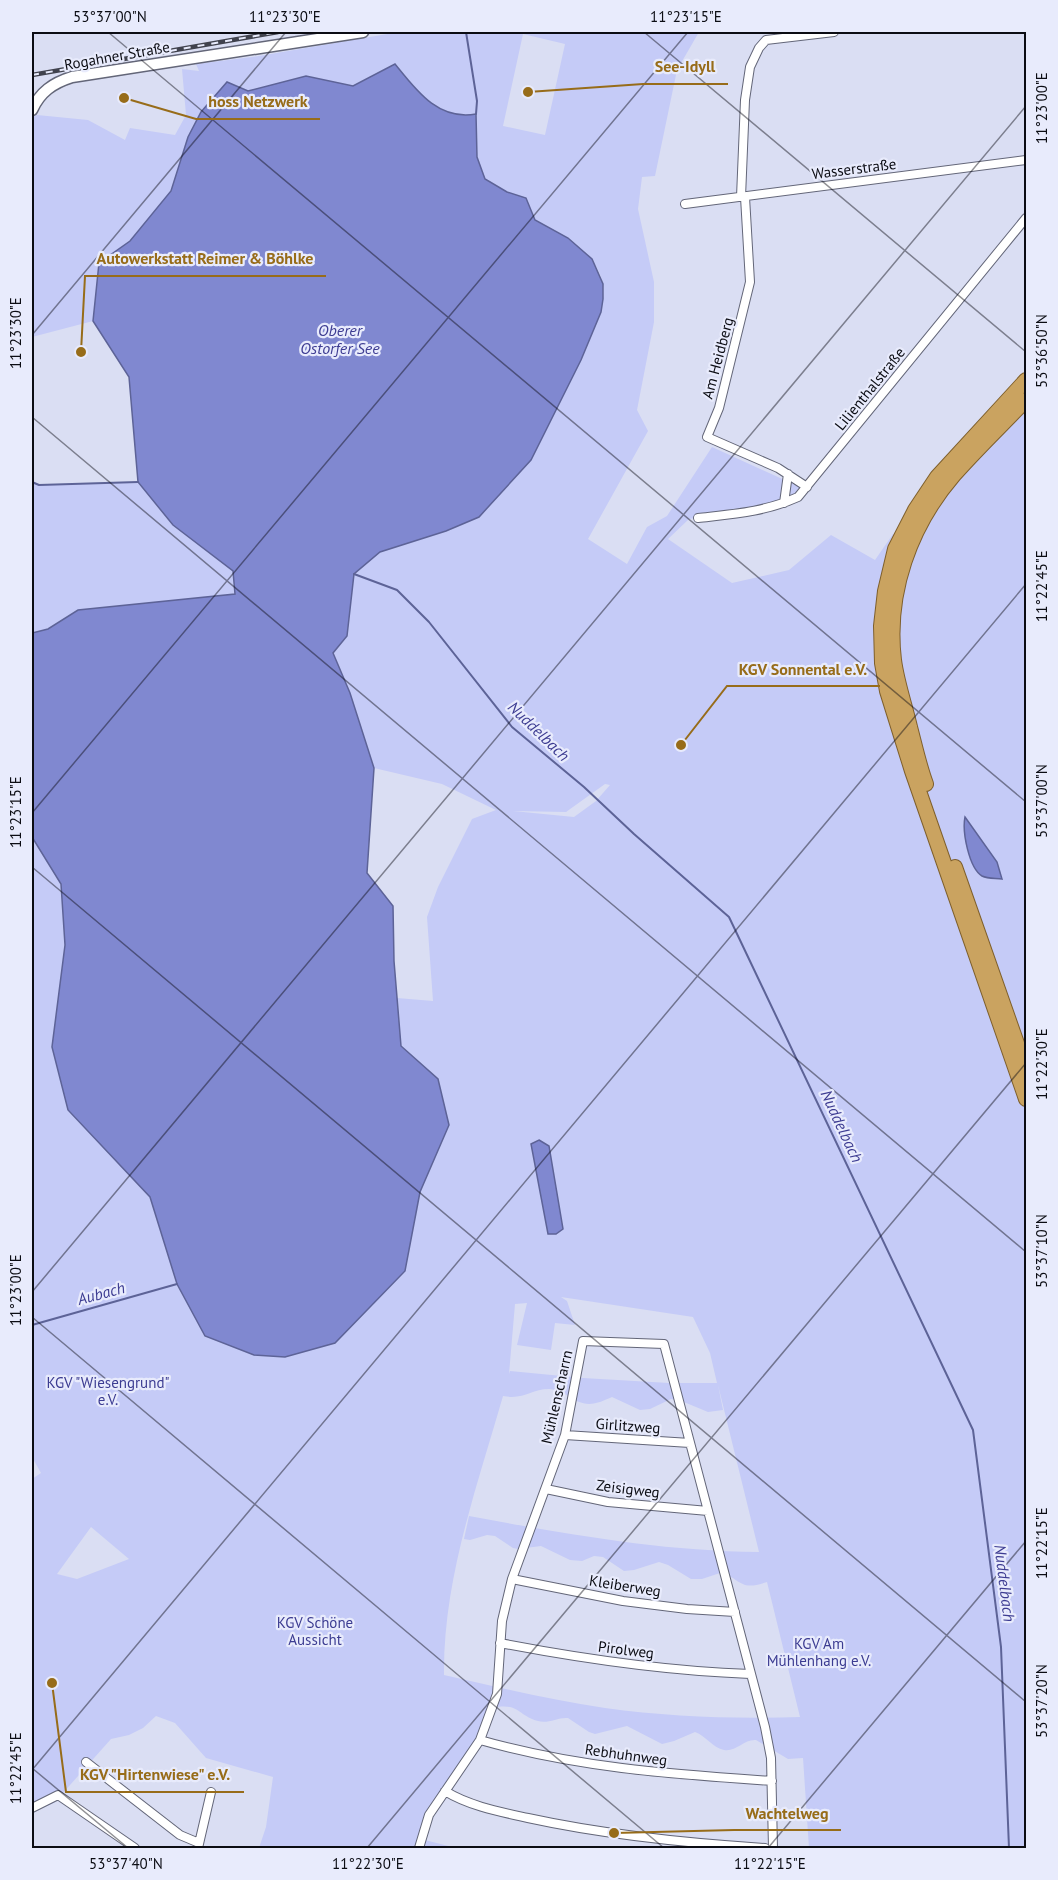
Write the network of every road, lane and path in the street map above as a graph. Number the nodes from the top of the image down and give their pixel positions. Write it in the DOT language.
graph roads {
  1 [pos="363,32"];
  2 [pos="834,32"];
  3 [pos="32,110"];
  4 [pos="1026,160"];
  5 [pos="743,197"];
  6 [pos="685,204"];
  7 [pos="1026,218"];
  8 [pos="1026,380"];
  9 [pos="1026,399"];
  10 [pos="788,474"];
  11 [pos="807,487"];
  12 [pos="784,503"];
  13 [pos="698,518"];
  14 [pos="1026,1069"];
  15 [pos="1026,1099"];
  16 [pos="565,1435"];
  17 [pos="690,1443"];
  18 [pos="546,1489"];
  19 [pos="708,1511"];
  20 [pos="512,1579"];
  21 [pos="735,1611"];
  22 [pos="500,1643"];
  23 [pos="750,1674"];
  24 [pos="480,1740"];
  25 [pos="86,1762"];
  26 [pos="772,1781"];
  27 [pos="445,1791"];
  28 [pos="212,1792"];
  29 [pos="32,1808"];
  30 [pos="198,1846"];
  31 [pos="135,1848"];
  32 [pos="419,1848"];
  33 [pos="765,1848"];
  34 [pos="773,1848"];
  1 -- 3 [label="street, Rogahner Straße"];
  2 -- 5 [label="street, Am Heidberg"];
  4 -- 5 [label="street, Wasserstraße"];
  5 -- 6 [label="street, Wasserstraße"];
  5 -- 10 [label="street, Am Heidberg"];
  7 -- 11 [label="street, Lilienthalstraße"];
  8 -- 15 [label="highway"];
  9 -- 14 [label="highway"];
  10 -- 11 [label="street, Am Heidberg"];
  10 -- 12 [label="street"];
  11 -- 12 [label="street, Lilienthalstraße"];
  12 -- 13 [label="street, Lilienthalstraße"];
  16 -- 17 [label="street, Girlitzweg"];
  16 -- 17 [label="street, Mühlenscharrn"];
  16 -- 18 [label="street, Mühlenscharrn"];
  17 -- 19 [label="street, Mühlenscharrn"];
  18 -- 19 [label="street, Zeisigweg"];
  18 -- 20 [label="street, Mühlenscharrn"];
  19 -- 21 [label="street, Mühlenscharrn"];
  20 -- 21 [label="street, Kleiberweg"];
  20 -- 22 [label="street, Mühlenscharrn"];
  21 -- 23 [label="street, Mühlenscharrn"];
  22 -- 23 [label="street, Pirolweg"];
  22 -- 24 [label="street, Mühlenscharrn"];
  23 -- 26 [label="street, Mühlenscharrn"];
  24 -- 26 [label="street, Rebhuhnweg"];
  24 -- 27 [label="street, Mühlenscharrn"];
  25 -- 30 [label="street"];
  26 -- 34 [label="street, Mühlenscharrn"];
  27 -- 32 [label="street, Mühlenscharrn"];
  27 -- 33 [label="street"];
  28 -- 30 [label="street"];
  29 -- 31 [label="street"];
}
